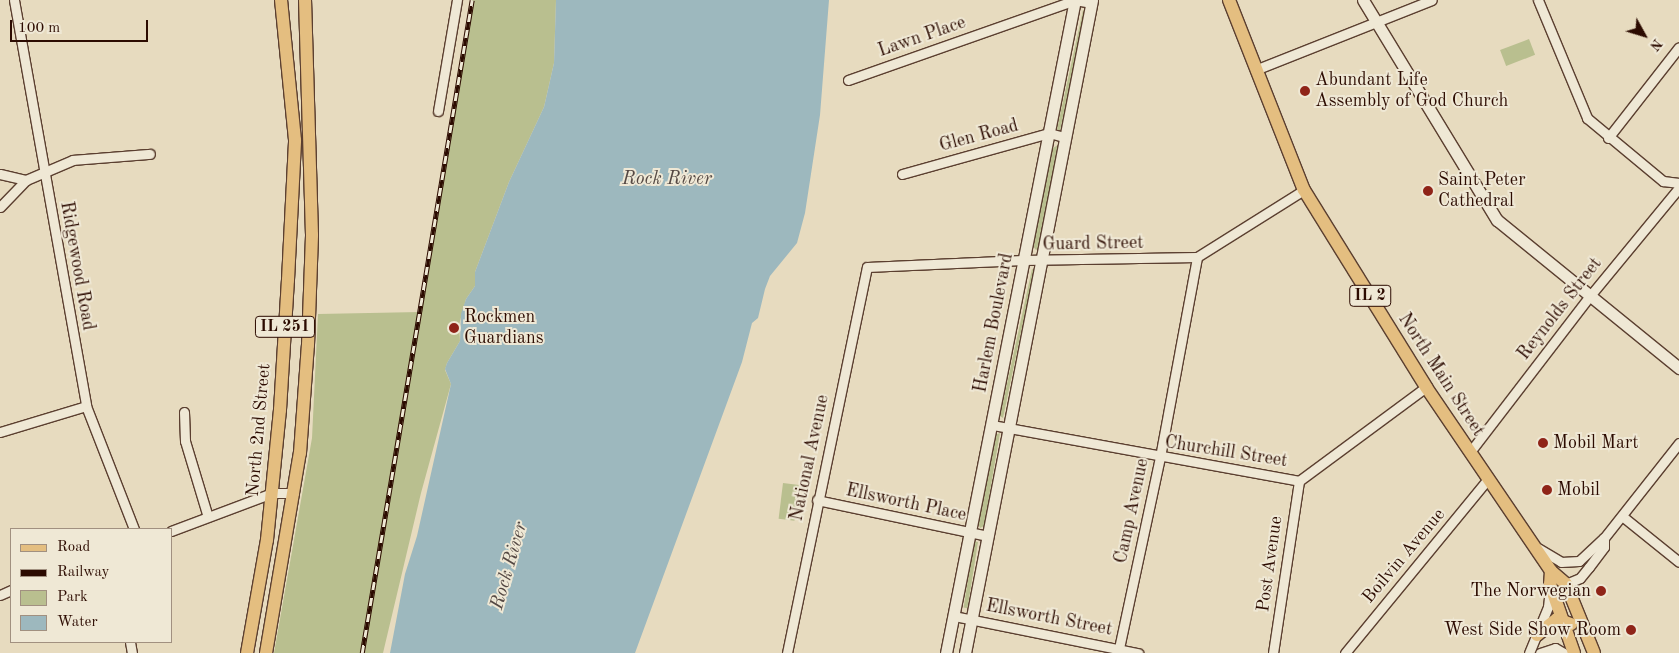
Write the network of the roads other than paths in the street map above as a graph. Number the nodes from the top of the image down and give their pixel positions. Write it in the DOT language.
graph roads {
  1 [pos="14,0"];
  2 [pos="281,0"];
  3 [pos="305,0"];
  4 [pos="457,0"];
  5 [pos="1075,0"];
  6 [pos="1229,0"];
  7 [pos="1362,0"];
  8 [pos="1432,0"];
  9 [pos="1538,0"];
  10 [pos="1092,2"];
  11 [pos="1375,21"];
  12 [pos="1679,47"];
  13 [pos="1255,70"];
  14 [pos="848,80"];
  15 [pos="438,111"];
  16 [pos="1050,133"];
  17 [pos="1064,137"];
  18 [pos="1608,138"];
  19 [pos="150,154"];
  20 [pos="44,171"];
  21 [pos="0,174"];
  22 [pos="902,174"];
  23 [pos="26,180"];
  24 [pos="1679,183"];
  25 [pos="1679,188"];
  26 [pos="1304,190"];
  27 [pos="0,206"];
  28 [pos="1197,257"];
  29 [pos="1024,260"];
  30 [pos="1041,261"];
  31 [pos="866,270"];
  32 [pos="1589,297"];
  33 [pos="1679,368"];
  34 [pos="1426,386"];
  35 [pos="86,406"];
  36 [pos="184,412"];
  37 [pos="992,425"];
  38 [pos="1010,428"];
  39 [pos="0,432"];
  40 [pos="1679,443"];
  41 [pos="1470,452"];
  42 [pos="1160,457"];
  43 [pos="1488,479"];
  44 [pos="1299,480"];
  45 [pos="272,493"];
  46 [pos="294,493"];
  47 [pos="817,500"];
  48 [pos="1622,516"];
  49 [pos="208,517"];
  50 [pos="134,528"];
  51 [pos="172,531"];
  52 [pos="970,533"];
  53 [pos="988,536"];
  54 [pos="1604,538"];
  55 [pos="1536,546"];
  56 [pos="1679,562"];
  57 [pos="1551,577"];
  58 [pos="1566,584"];
  59 [pos="954,616"];
  60 [pos="972,619"];
  61 [pos="1564,620"];
  62 [pos="1537,635"];
  63 [pos="1118,651"];
  64 [pos="247,653"];
  65 [pos="266,653"];
  66 [pos="787,653"];
  67 [pos="946,653"];
  68 [pos="965,653"];
  69 [pos="1138,653"];
  70 [pos="1273,653"];
  71 [pos="1345,653"];
  72 [pos="1529,653"];
  73 [pos="1540,653"];
  74 [pos="1564,653"];
  75 [pos="1574,653"];
  76 [pos="1589,653"];
  77 [pos="1594,653"];
  1 -- 20 [label="street, Ridgewood Road"];
  2 -- 45 [label="main road, North 2nd Street / IL 251"];
  3 -- 46 [label="main road, IL 251"];
  4 -- 15 [label="street"];
  5 -- 10 [label="street, Lawn Place"];
  5 -- 14 [label="street, Lawn Place"];
  5 -- 16 [label="street, Harlem Boulevard"];
  6 -- 13 [label="main road, North Main Street / IL 2"];
  7 -- 11 [label="street"];
  8 -- 11 [label="street"];
  9 -- 18 [label="street"];
  10 -- 17 [label="street, Harlem Boulevard"];
  11 -- 13 [label="street"];
  11 -- 32 [label="street"];
  12 -- 18 [label="street"];
  13 -- 26 [label="main road, North Main Street / IL 2"];
  16 -- 17 [label="street"];
  16 -- 22 [label="street, Glen Road"];
  16 -- 29 [label="street, Harlem Boulevard"];
  17 -- 30 [label="street, Harlem Boulevard"];
  18 -- 24 [label="street"];
  19 -- 20 [label="street"];
  20 -- 23 [label="street"];
  20 -- 35 [label="street, Ridgewood Road"];
  21 -- 23 [label="street"];
  23 -- 27 [label="street"];
  25 -- 32 [label="street, Reynolds Street"];
  26 -- 28 [label="street"];
  26 -- 34 [label="main road, North Main Street / IL 2"];
  28 -- 30 [label="street, Guard Street"];
  28 -- 42 [label="street, Camp Avenue"];
  29 -- 30 [label="street, Guard Street"];
  29 -- 31 [label="street, Guard Street"];
  29 -- 37 [label="street, Harlem Boulevard"];
  30 -- 38 [label="street, Harlem Boulevard"];
  31 -- 47 [label="street, National Avenue"];
  32 -- 33 [label="street"];
  32 -- 41 [label="street, Reynolds Street"];
  34 -- 41 [label="main road, North Main Street / IL 2"];
  34 -- 44 [label="street, Churchill Street"];
  35 -- 39 [label="street"];
  35 -- 50 [label="street, Ridgewood Road"];
  36 -- 49 [label="street"];
  37 -- 38 [label="street, Churchill Street"];
  37 -- 52 [label="street, Harlem Boulevard"];
  38 -- 42 [label="street, Churchill Street"];
  38 -- 53 [label="street, Harlem Boulevard"];
  40 -- 48 [label="street"];
  41 -- 43 [label="main road, North Main Street / IL 2"];
  42 -- 44 [label="street, Churchill Street"];
  42 -- 63 [label="street, Camp Avenue"];
  43 -- 55 [label="main road, North Main Street / IL 2"];
  43 -- 71 [label="street, Boilvin Avenue"];
  44 -- 70 [label="street, Post Avenue"];
  45 -- 46 [label="street"];
  45 -- 49 [label="street"];
  45 -- 64 [label="main road, North 2nd Street / IL 251"];
  46 -- 65 [label="main road, IL 251"];
  47 -- 52 [label="street, Ellsworth Place"];
  47 -- 66 [label="street, National Avenue"];
  48 -- 54 [label="street"];
  48 -- 56 [label="street"];
  49 -- 51 [label="street"];
  52 -- 53 [label="street, Ellsworth Place"];
  52 -- 59 [label="street, Harlem Boulevard"];
  53 -- 60 [label="street, Harlem Boulevard"];
  54 -- 55 [label="street"];
  54 -- 58 [label="street"];
  55 -- 57 [label="main road, North Main Street / IL 2"];
  57 -- 58 [label="main road, North Main Street / IL 2"];
  57 -- 61 [label="main road, North Main Street / IL 2"];
  57 -- 62 [label="street"];
  58 -- 77 [label="main road, North Main Street / IL 2"];
  59 -- 60 [label="street, Ellsworth Street"];
  59 -- 67 [label="street, Harlem Boulevard"];
  60 -- 63 [label="street, Ellsworth Street"];
  60 -- 68 [label="street, Harlem Boulevard"];
  61 -- 62 [label="main road"];
  61 -- 75 [label="main road, North Main Street / IL 2"];
  61 -- 76 [label="main road"];
  62 -- 72 [label="street"];
  63 -- 69 [label="street, Ellsworth Street"];
  73 -- 74 [label="street"];
}
